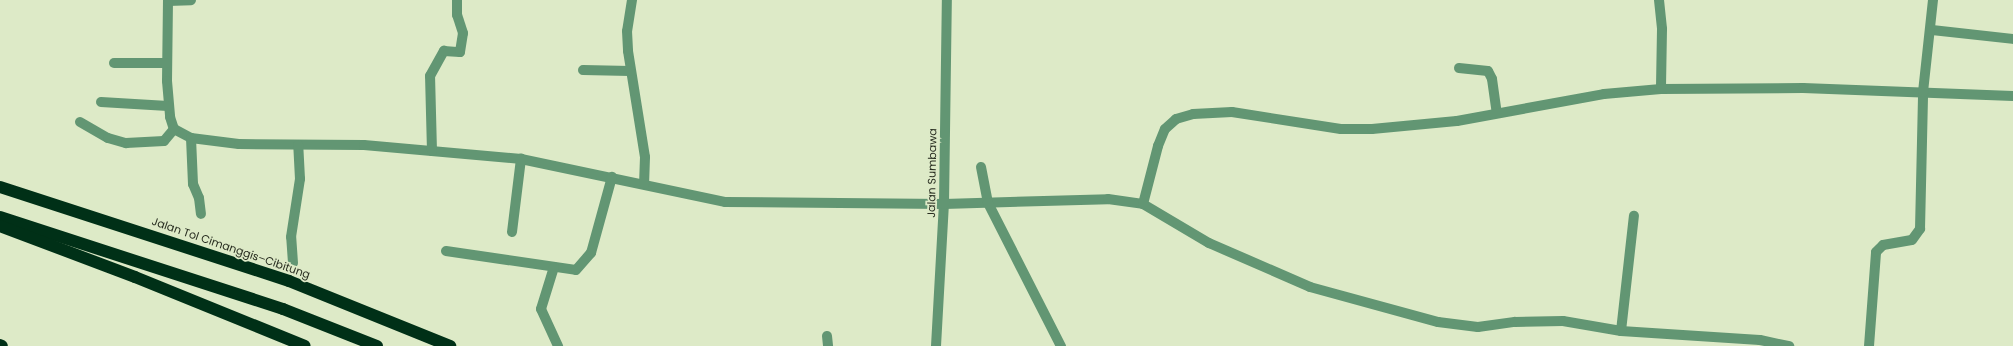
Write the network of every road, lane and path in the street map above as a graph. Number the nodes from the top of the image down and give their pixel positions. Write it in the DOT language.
graph roads {
  1 [pos="191,0"];
  2 [pos="457,0"];
  3 [pos="632,0"];
  4 [pos="947,0"];
  5 [pos="1659,0"];
  6 [pos="1933,0"];
  7 [pos="168,1"];
  8 [pos="1932,30"];
  9 [pos="2013,38"];
  10 [pos="114,63"];
  11 [pos="166,63"];
  12 [pos="1459,68"];
  13 [pos="583,70"];
  14 [pos="630,71"];
  15 [pos="1661,89"];
  16 [pos="1923,92"];
  17 [pos="2013,96"];
  18 [pos="101,102"];
  19 [pos="168,106"];
  20 [pos="1497,113"];
  21 [pos="80,122"];
  22 [pos="174,128"];
  23 [pos="191,138"];
  24 [pos="298,145"];
  25 [pos="432,151"];
  26 [pos="520,159"];
  27 [pos="981,167"];
  28 [pos="612,177"];
  29 [pos="644,184"];
  30 [pos="0,187"];
  31 [pos="988,203"];
  32 [pos="944,204"];
  33 [pos="1143,204"];
  34 [pos="200,214"];
  35 [pos="1634,216"];
  36 [pos="0,217"];
  37 [pos="0,226"];
  38 [pos="512,232"];
  39 [pos="446,252"];
  40 [pos="292,262"];
  41 [pos="554,267"];
  42 [pos="1621,331"];
  43 [pos="305,346"];
  44 [pos="377,346"];
  45 [pos="450,346"];
  46 [pos="558,346"];
  47 [pos="936,346"];
  48 [pos="1061,346"];
  49 [pos="1789,346"];
  50 [pos="1870,346"];
  1 -- 7 [label="street"];
  2 -- 25 [label="street"];
  3 -- 14 [label="street"];
  4 -- 32 [label="street, Jalan Sumbawa"];
  5 -- 15 [label="street"];
  6 -- 8 [label="street"];
  7 -- 11 [label="street"];
  8 -- 9 [label="street"];
  8 -- 16 [label="street"];
  10 -- 11 [label="street"];
  11 -- 19 [label="street"];
  12 -- 20 [label="street"];
  13 -- 14 [label="street"];
  14 -- 29 [label="street"];
  15 -- 16 [label="street"];
  15 -- 20 [label="street"];
  16 -- 17 [label="street"];
  16 -- 50 [label="street"];
  18 -- 19 [label="street"];
  19 -- 22 [label="street"];
  20 -- 33 [label="street"];
  21 -- 22 [label="street"];
  22 -- 23 [label="street"];
  23 -- 24 [label="street"];
  23 -- 34 [label="street"];
  24 -- 25 [label="street"];
  24 -- 40 [label="street"];
  25 -- 26 [label="street"];
  26 -- 28 [label="street"];
  26 -- 38 [label="street"];
  27 -- 31 [label="street"];
  28 -- 29 [label="street"];
  28 -- 41 [label="street"];
  29 -- 32 [label="street"];
  30 -- 45 [label="highway, Jalan Tol Cimanggis–Cibitung"];
  31 -- 32 [label="street"];
  31 -- 33 [label="street"];
  31 -- 48 [label="street"];
  32 -- 47 [label="street, Jalan Sumbawa"];
  33 -- 42 [label="street"];
  35 -- 42 [label="street"];
  36 -- 44 [label="highway"];
  37 -- 43 [label="highway"];
  39 -- 41 [label="street"];
  41 -- 46 [label="street"];
  42 -- 49 [label="street"];
}
